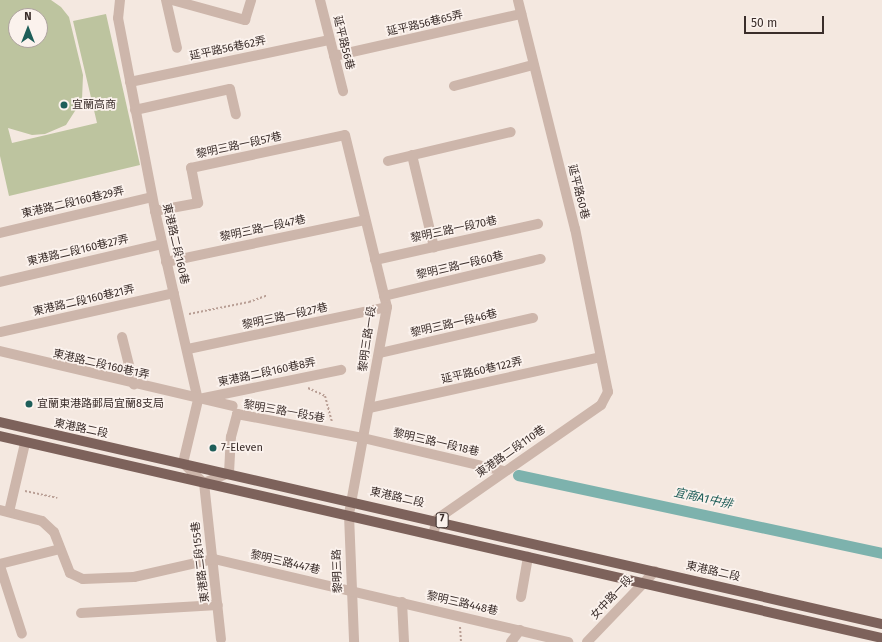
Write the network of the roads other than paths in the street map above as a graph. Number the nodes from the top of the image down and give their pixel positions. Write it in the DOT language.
graph roads {
  1 [pos="120,0"];
  2 [pos="166,0"];
  3 [pos="172,0"];
  4 [pos="251,0"];
  5 [pos="320,0"];
  6 [pos="518,0"];
  7 [pos="190,2"];
  8 [pos="521,14"];
  9 [pos="330,40"];
  10 [pos="177,48"];
  11 [pos="334,56"];
  12 [pos="532,66"];
  13 [pos="130,82"];
  14 [pos="454,86"];
  15 [pos="343,91"];
  16 [pos="135,110"];
  17 [pos="236,114"];
  18 [pos="511,132"];
  19 [pos="346,135"];
  20 [pos="412,155"];
  21 [pos="388,161"];
  22 [pos="152,197"];
  23 [pos="155,211"];
  24 [pos="365,220"];
  25 [pos="538,224"];
  26 [pos="0,233"];
  27 [pos="162,244"];
  28 [pos="434,246"];
  29 [pos="541,259"];
  30 [pos="375,260"];
  31 [pos="166,262"];
  32 [pos="0,282"];
  33 [pos="174,293"];
  34 [pos="384,296"];
  35 [pos="387,307"];
  36 [pos="533,318"];
  37 [pos="0,332"];
  38 [pos="122,337"];
  39 [pos="188,350"];
  40 [pos="0,351"];
  41 [pos="380,352"];
  42 [pos="600,357"];
  43 [pos="341,370"];
  44 [pos="134,385"];
  45 [pos="608,392"];
  46 [pos="198,400"];
  47 [pos="233,406"];
  48 [pos="369,408"];
  49 [pos="0,422"];
  50 [pos="0,436"];
  51 [pos="364,438"];
  52 [pos="25,443"];
  53 [pos="183,463"];
  54 [pos="504,471"];
  55 [pos="229,473"];
  56 [pos="204,483"];
  57 [pos="354,500"];
  58 [pos="4,511"];
  59 [pos="349,515"];
  60 [pos="437,519"];
  61 [pos="433,535"];
  62 [pos="60,549"];
  63 [pos="528,557"];
  64 [pos="214,559"];
  65 [pos="0,565"];
  66 [pos="655,571"];
  67 [pos="641,583"];
  68 [pos="350,590"];
  69 [pos="521,597"];
  70 [pos="402,602"];
  71 [pos="218,605"];
  72 [pos="81,613"];
  73 [pos="882,624"];
  74 [pos="520,630"];
  75 [pos="22,634"];
  76 [pos="882,638"];
  77 [pos="222,639"];
  78 [pos="354,642"];
  79 [pos="404,642"];
  80 [pos="511,642"];
  81 [pos="568,642"];
  82 [pos="587,642"];
  1 -- 13 [label="street, 東港路二段160巷"];
  2 -- 10 [label="street"];
  3 -- 7 [label="street"];
  4 -- 7 [label="street"];
  5 -- 9 [label="street, 延平路56巷"];
  6 -- 8 [label="street, 延平路60巷"];
  8 -- 11 [label="street, 延平路56巷65弄"];
  8 -- 12 [label="street, 延平路60巷"];
  9 -- 11 [label="street, 延平路56巷"];
  9 -- 13 [label="street, 延平路56巷62弄"];
  11 -- 15 [label="street, 延平路56巷"];
  12 -- 14 [label="street"];
  12 -- 42 [label="street, 延平路60巷"];
  13 -- 16 [label="street, 東港路二段160巷"];
  16 -- 17 [label="street"];
  16 -- 22 [label="street, 東港路二段160巷"];
  18 -- 20 [label="street"];
  19 -- 23 [label="street, 黎明三路一段57巷"];
  19 -- 24 [label="street, 黎明三路一段"];
  20 -- 21 [label="street"];
  20 -- 28 [label="street"];
  22 -- 23 [label="street, 東港路二段160巷"];
  22 -- 26 [label="street, 東港路二段160巷29弄"];
  23 -- 27 [label="street, 東港路二段160巷"];
  24 -- 30 [label="street, 黎明三路一段"];
  24 -- 31 [label="street, 黎明三路一段47巷"];
  25 -- 28 [label="street, 黎明三路一段70巷"];
  27 -- 31 [label="street, 東港路二段160巷"];
  27 -- 32 [label="street, 東港路二段160巷27弄"];
  28 -- 30 [label="street, 黎明三路一段70巷"];
  29 -- 34 [label="street, 黎明三路一段60巷"];
  30 -- 34 [label="street, 黎明三路一段"];
  31 -- 33 [label="street, 東港路二段160巷"];
  33 -- 37 [label="street, 東港路二段160巷21弄"];
  33 -- 39 [label="street, 東港路二段160巷"];
  34 -- 35 [label="street, 黎明三路一段"];
  35 -- 39 [label="street, 黎明三路一段27巷"];
  35 -- 41 [label="street, 黎明三路一段"];
  36 -- 41 [label="street, 黎明三路一段46巷"];
  38 -- 44 [label="street"];
  39 -- 46 [label="street, 東港路二段160巷"];
  40 -- 44 [label="street, 東港路二段160巷1弄"];
  41 -- 48 [label="street, 黎明三路一段"];
  42 -- 45 [label="street, 延平路60巷"];
  42 -- 48 [label="street, 延平路60巷122弄"];
  43 -- 46 [label="street, 東港路二段160巷8弄"];
  44 -- 46 [label="street, 東港路二段160巷1弄"];
  45 -- 54 [label="street, 東港路二段110巷"];
  46 -- 47 [label="street, 東港路二段160巷1弄"];
  46 -- 53 [label="street, 東港路二段160巷"];
  48 -- 51 [label="street, 黎明三路一段"];
  49 -- 53 [label="main road, 東港路二段 / 7"];
  50 -- 52 [label="main road, 7"];
  51 -- 54 [label="street, 黎明三路一段18巷"];
  51 -- 55 [label="street, 黎明三路一段5巷"];
  51 -- 57 [label="street, 黎明三路一段"];
  52 -- 56 [label="main road, 7"];
  52 -- 58 [label="street"];
  53 -- 55 [label="main road, 東港路二段 / 7"];
  53 -- 56 [label="street"];
  54 -- 60 [label="street, 東港路二段110巷"];
  55 -- 56 [label="street"];
  55 -- 57 [label="main road, 東港路二段 / 7"];
  56 -- 59 [label="main road, 7"];
  56 -- 64 [label="street, 東港路二段155巷"];
  57 -- 59 [label="street, 黎明三路"];
  57 -- 60 [label="main road, 東港路二段 / 7"];
  58 -- 62 [label="street"];
  59 -- 61 [label="main road, 7"];
  59 -- 68 [label="street, 黎明三路"];
  60 -- 61 [label="street"];
  60 -- 66 [label="main road, 東港路二段 / 7"];
  61 -- 63 [label="main road, 7"];
  62 -- 64 [label="street"];
  62 -- 65 [label="street"];
  63 -- 67 [label="main road, 7"];
  63 -- 69 [label="street"];
  64 -- 68 [label="street, 黎明三路447巷"];
  64 -- 71 [label="street, 東港路二段155巷"];
  65 -- 75 [label="street"];
  66 -- 67 [label="street, 女中路一段"];
  66 -- 73 [label="main road, 東港路二段 / 7"];
  67 -- 76 [label="main road, 7"];
  67 -- 82 [label="street, 女中路一段"];
  68 -- 70 [label="street, 黎明三路448巷"];
  68 -- 78 [label="street, 黎明三路"];
  70 -- 74 [label="street, 黎明三路448巷"];
  70 -- 79 [label="street"];
  71 -- 72 [label="street"];
  71 -- 77 [label="street, 東港路二段155巷"];
  74 -- 80 [label="street"];
  74 -- 81 [label="street, 黎明三路448巷"];
}
